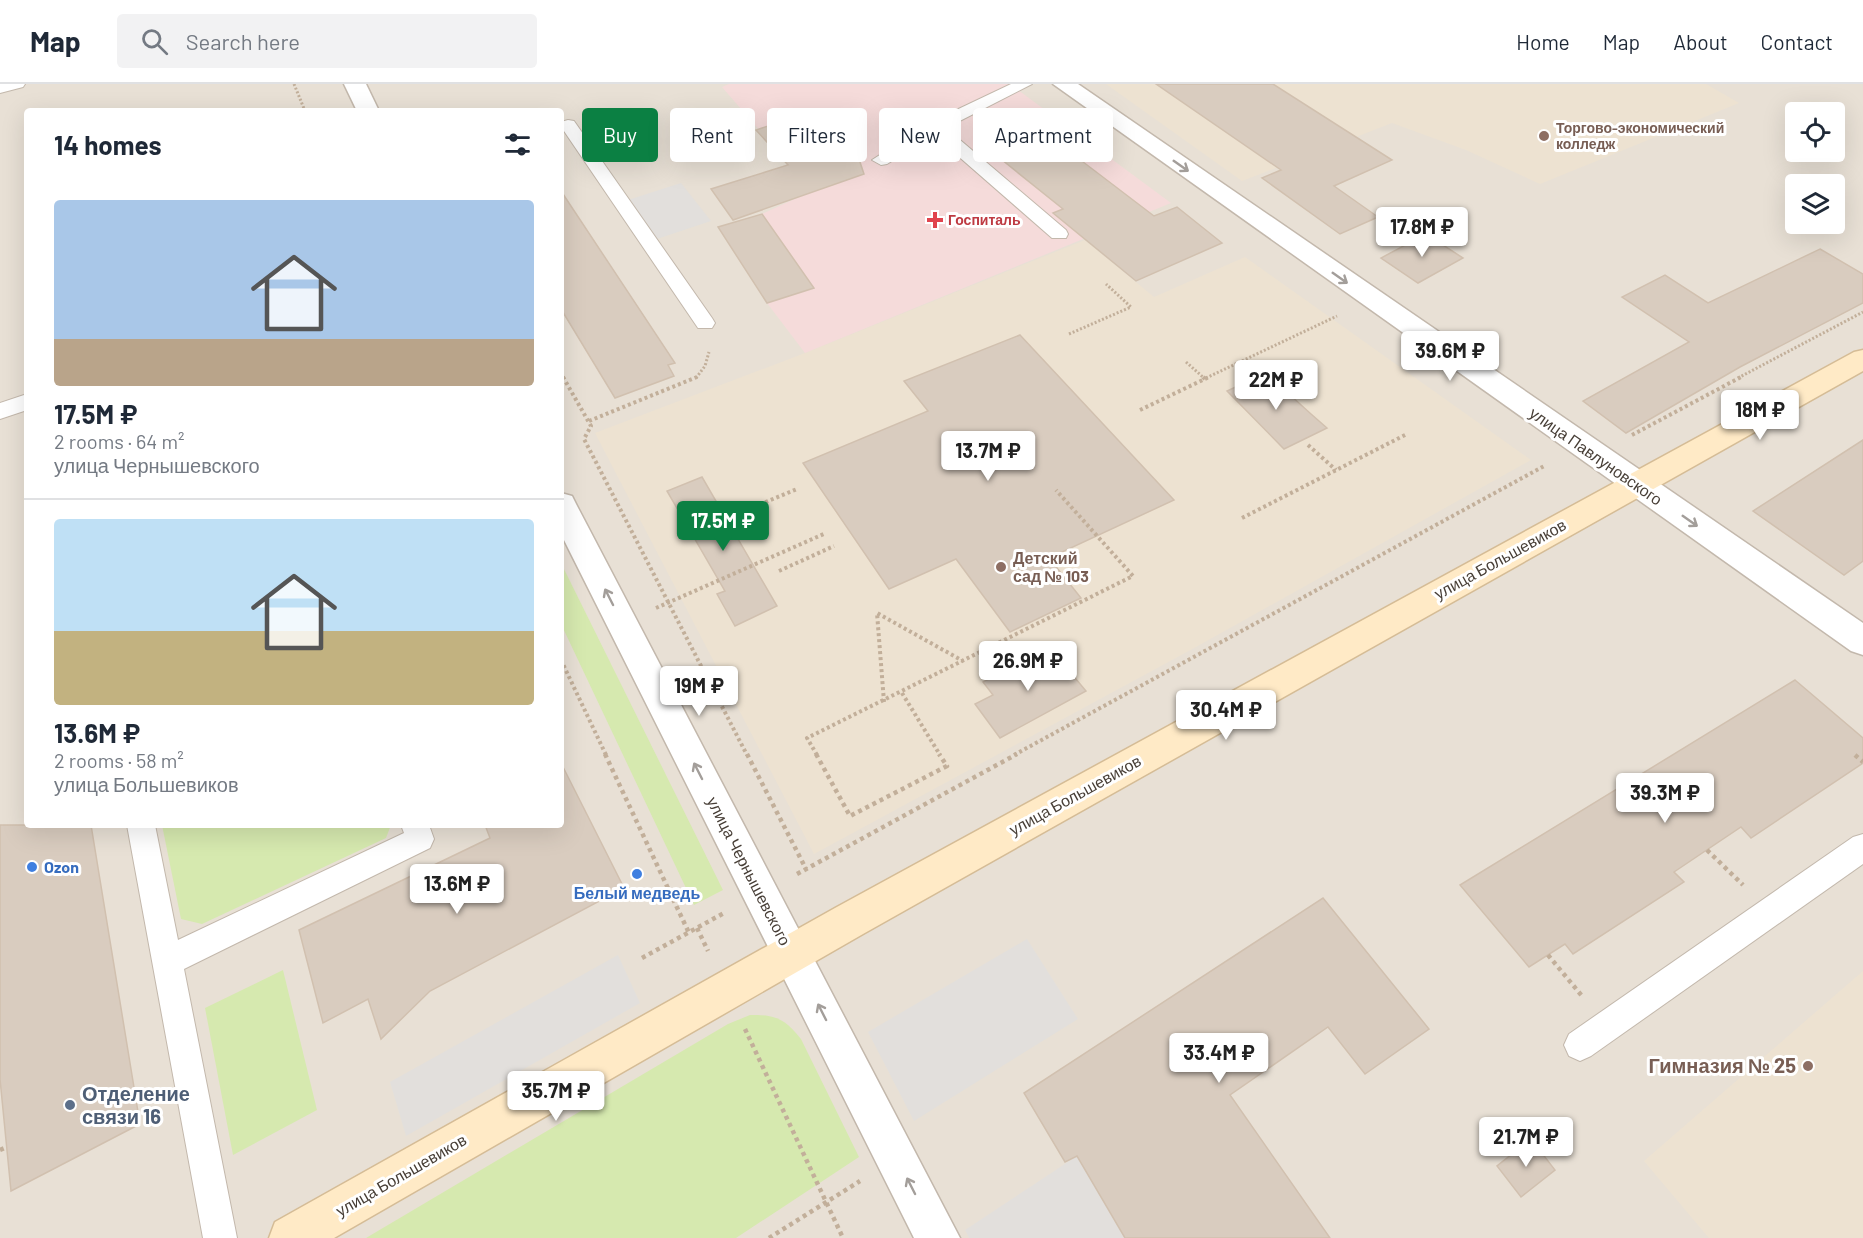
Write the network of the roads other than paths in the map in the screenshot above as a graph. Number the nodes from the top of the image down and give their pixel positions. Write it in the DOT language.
graph roads {
  1 [pos="17,84"];
  2 [pos="355,84"];
  3 [pos="1023,84"];
  4 [pos="1064,84"];
  5 [pos="0,88"];
  6 [pos="367,108"];
  7 [pos="961,115"];
  8 [pos="564,126"];
  9 [pos="961,149"];
  10 [pos="1059,234"];
  11 [pos="705,322"];
  12 [pos="1863,359"];
  13 [pos="24,403"];
  14 [pos="0,411"];
  15 [pos="1635,484"];
  16 [pos="564,510"];
  17 [pos="1863,641"];
  18 [pos="142,828"];
  19 [pos="416,828"];
  20 [pos="1863,847"];
  21 [pos="792,953"];
  22 [pos="167,961"];
  23 [pos="1580,1045"];
  24 [pos="220,1238"];
  25 [pos="291,1238"];
  26 [pos="938,1238"];
  1 -- 5 [label="lane"];
  2 -- 6 [label="street"];
  3 -- 7 [label="lane"];
  4 -- 15 [label="street, улица Павлуновского, one-way"];
  8 -- 11 [label="lane"];
  9 -- 10 [label="lane"];
  12 -- 15 [label="main road, улица Большевиков"];
  13 -- 14 [label="lane"];
  15 -- 17 [label="street, улица Павлуновского, one-way"];
  15 -- 21 [label="main road, улица Большевиков"];
  21 -- 16 [label="street, улица Чернышевского, one-way"];
  18 -- 22 [label="lane"];
  19 -- 22 [label="lane"];
  20 -- 23 [label="lane"];
  21 -- 25 [label="main road, улица Большевиков"];
  26 -- 21 [label="street, улица Чернышевского, one-way"];
  22 -- 24 [label="lane"];
}
